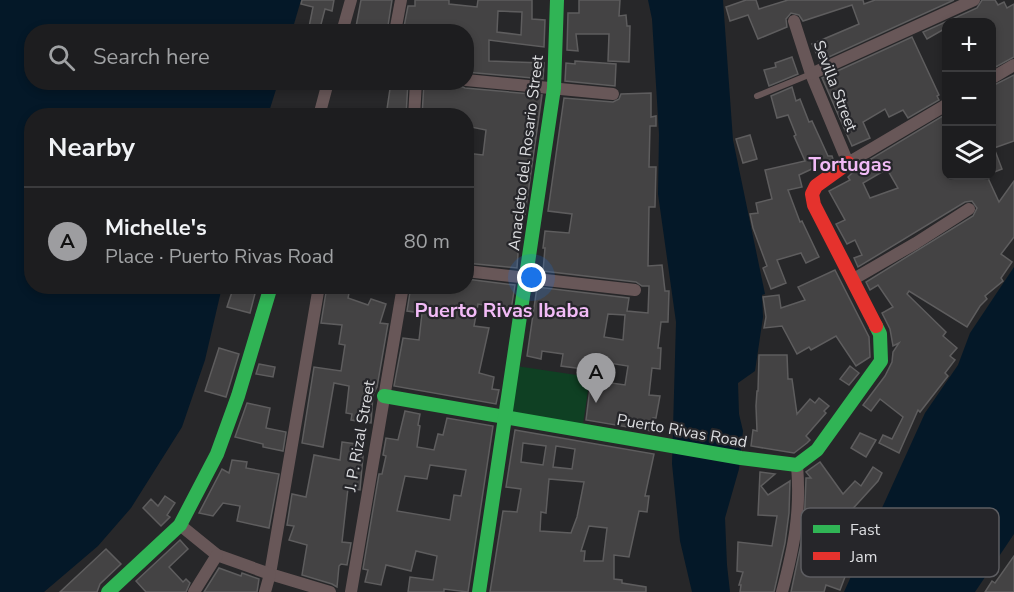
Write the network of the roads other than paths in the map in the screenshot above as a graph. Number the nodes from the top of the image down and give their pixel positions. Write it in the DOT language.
graph roads {
  1 [pos="351,0"];
  2 [pos="401,0"];
  3 [pos="557,0"];
  4 [pos="974,0"];
  5 [pos="794,21"];
  6 [pos="344,24"];
  7 [pos="396,24"];
  8 [pos="1014,65"];
  9 [pos="811,74"];
  10 [pos="996,76"];
  11 [pos="474,81"];
  12 [pos="554,88"];
  13 [pos="326,90"];
  14 [pos="416,90"];
  15 [pos="613,94"];
  16 [pos="757,96"];
  17 [pos="942,107"];
  18 [pos="321,108"];
  19 [pos="414,108"];
  20 [pos="848,164"];
  21 [pos="969,209"];
  22 [pos="474,272"];
  23 [pos="527,279"];
  24 [pos="852,280"];
  25 [pos="635,290"];
  26 [pos="269,294"];
  27 [pos="318,294"];
  28 [pos="403,294"];
  29 [pos="384,396"];
  30 [pos="506,417"];
  31 [pos="797,465"];
  32 [pos="180,525"];
  33 [pos="217,555"];
  34 [pos="270,574"];
  35 [pos="108,592"];
  36 [pos="194,592"];
  37 [pos="265,592"];
  38 [pos="330,592"];
  39 [pos="351,592"];
  40 [pos="479,592"];
  41 [pos="782,592"];
  1 -- 6 [label="street"];
  2 -- 7 [label="street"];
  3 -- 12 [label="street, Anacleto del Rosario Street"];
  4 -- 9 [label="street"];
  5 -- 9 [label="street, Sevilla Street"];
  8 -- 10 [label="street"];
  9 -- 16 [label="lane"];
  9 -- 20 [label="street, Sevilla Street"];
  11 -- 12 [label="street"];
  12 -- 15 [label="street"];
  12 -- 23 [label="street, Anacleto del Rosario Street"];
  13 -- 18 [label="street"];
  14 -- 19 [label="street"];
  17 -- 20 [label="street"];
  20 -- 24 [label="street"];
  21 -- 24 [label="street"];
  22 -- 23 [label="street"];
  23 -- 25 [label="street"];
  23 -- 30 [label="street, Anacleto del Rosario Street"];
  24 -- 31 [label="street"];
  26 -- 32 [label="street"];
  27 -- 34 [label="street"];
  28 -- 29 [label="street, J. P. Rizal Street"];
  29 -- 30 [label="street, Puerto Rivas Road"];
  29 -- 39 [label="street, J. P. Rizal Street"];
  30 -- 31 [label="street, Puerto Rivas Road"];
  30 -- 40 [label="street, Anacleto del Rosario Street"];
  31 -- 41 [label="street"];
  32 -- 33 [label="street"];
  32 -- 35 [label="street"];
  33 -- 34 [label="street"];
  33 -- 36 [label="street"];
  34 -- 37 [label="street"];
  34 -- 38 [label="street"];
}
